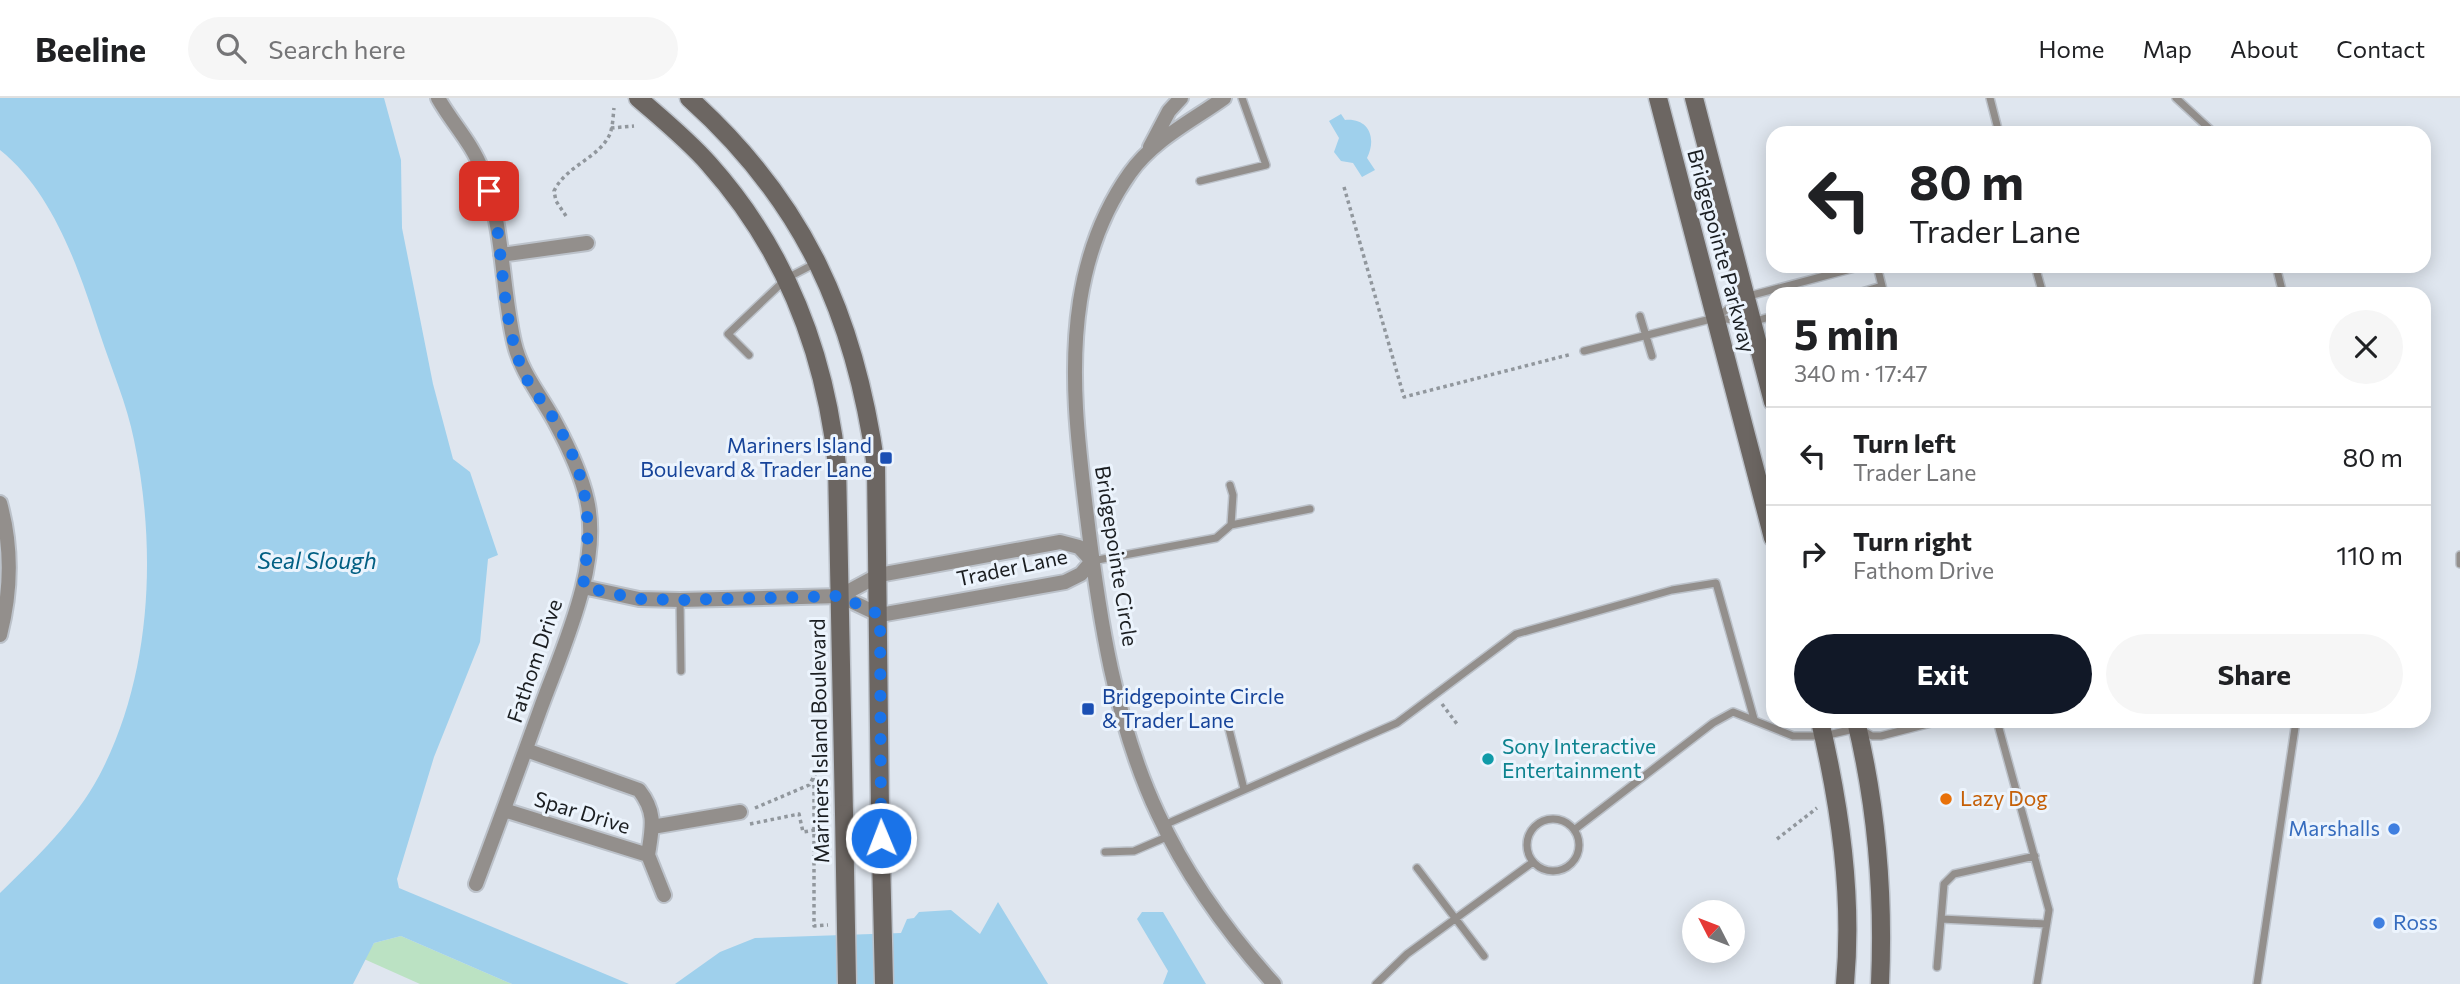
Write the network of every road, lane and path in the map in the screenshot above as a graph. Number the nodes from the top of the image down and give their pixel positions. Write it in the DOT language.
graph roads {
  1 [pos="438,98"];
  2 [pos="638,98"];
  3 [pos="689,98"];
  4 [pos="1181,98"];
  5 [pos="1224,98"];
  6 [pos="1242,98"];
  7 [pos="1658,98"];
  8 [pos="1693,98"];
  9 [pos="1990,98"];
  10 [pos="2176,98"];
  11 [pos="614,108"];
  12 [pos="634,126"];
  13 [pos="1997,126"];
  14 [pos="2206,126"];
  15 [pos="611,128"];
  16 [pos="1149,150"];
  17 [pos="1200,181"];
  18 [pos="1344,187"];
  19 [pos="566,216"];
  20 [pos="587,243"];
  21 [pos="501,255"];
  22 [pos="818,262"];
  23 [pos="1836,273"];
  24 [pos="788,278"];
  25 [pos="1783,287"];
  26 [pos="1766,291"];
  27 [pos="1745,297"];
  28 [pos="1640,316"];
  29 [pos="1715,318"];
  30 [pos="1766,318"];
  31 [pos="1752,322"];
  32 [pos="1646,335"];
  33 [pos="1584,351"];
  34 [pos="749,355"];
  35 [pos="1652,356"];
  36 [pos="1766,375"];
  37 [pos="1230,485"];
  38 [pos="0,503"];
  39 [pos="1310,509"];
  40 [pos="1766,511"];
  41 [pos="1231,526"];
  42 [pos="2460,555"];
  43 [pos="1092,561"];
  44 [pos="2460,564"];
  45 [pos="879,575"];
  46 [pos="583,587"];
  47 [pos="840,596"];
  48 [pos="680,600"];
  49 [pos="880,615"];
  50 [pos="0,635"];
  51 [pos="681,671"];
  52 [pos="1754,719"];
  53 [pos="1766,724"];
  54 [pos="1775,728"];
  55 [pos="1860,728"];
  56 [pos="1864,728"];
  57 [pos="1911,728"];
  58 [pos="1999,728"];
  59 [pos="2295,728"];
  60 [pos="1229,729"];
  61 [pos="1822,729"];
  62 [pos="526,750"];
  63 [pos="820,766"];
  64 [pos="1244,789"];
  65 [pos="1817,808"];
  66 [pos="504,810"];
  67 [pos="744,818"];
  68 [pos="652,827"];
  69 [pos="815,830"];
  70 [pos="1574,830"];
  71 [pos="1166,831"];
  72 [pos="1777,839"];
  73 [pos="1105,852"];
  74 [pos="648,855"];
  75 [pos="2035,856"];
  76 [pos="1533,862"];
  77 [pos="1417,868"];
  78 [pos="476,884"];
  79 [pos="664,895"];
  80 [pos="1456,919"];
  81 [pos="1941,919"];
  82 [pos="2046,924"];
  83 [pos="1484,957"];
  84 [pos="1937,967"];
  85 [pos="1379,983"];
  86 [pos="848,984"];
  87 [pos="884,984"];
  88 [pos="1275,984"];
  89 [pos="1845,984"];
  90 [pos="1880,984"];
  91 [pos="2037,984"];
  92 [pos="2257,984"];
  1 -- 21 [label="street, Fathom Drive"];
  2 -- 24 [label="main road, Mariners Island Boulevard"];
  3 -- 22 [label="main road"];
  4 -- 16 [label="street, Bridgepointe Circle"];
  5 -- 16 [label="street, Bridgepointe Circle"];
  6 -- 17 [label="lane"];
  7 -- 29 [label="main road, Bridgepointe Parkway"];
  8 -- 27 [label="main road, Bridgepointe Parkway"];
  9 -- 13 [label="lane"];
  10 -- 14 [label="lane"];
  11 -- 15 [label="path"];
  12 -- 15 [label="path"];
  15 -- 19 [label="path"];
  16 -- 43 [label="street, Bridgepointe Circle"];
  18 -- 33 [label="path"];
  20 -- 21 [label="street"];
  21 -- 46 [label="street, Fathom Drive"];
  22 -- 24 [label="lane"];
  22 -- 45 [label="main road"];
  23 -- 25 [label="lane"];
  24 -- 34 [label="lane"];
  24 -- 47 [label="main road, Mariners Island Boulevard"];
  26 -- 27 [label="lane"];
  27 -- 29 [label="lane"];
  27 -- 31 [label="main road, Bridgepointe Parkway"];
  28 -- 32 [label="lane"];
  29 -- 31 [label="lane"];
  29 -- 32 [label="lane"];
  29 -- 40 [label="main road, Bridgepointe Parkway"];
  30 -- 31 [label="lane"];
  31 -- 36 [label="main road, Bridgepointe Parkway"];
  32 -- 33 [label="lane"];
  32 -- 35 [label="lane"];
  37 -- 41 [label="lane"];
  38 -- 50 [label="street"];
  39 -- 41 [label="lane"];
  41 -- 43 [label="lane"];
  42 -- 44 [label="lane"];
  43 -- 45 [label="street, Trader Lane"];
  43 -- 49 [label="street, Trader Lane"];
  43 -- 71 [label="street, Bridgepointe Circle"];
  45 -- 47 [label="street, Trader Lane"];
  45 -- 49 [label="main road"];
  46 -- 48 [label="street, Trader Lane"];
  46 -- 62 [label="street, Fathom Drive"];
  47 -- 48 [label="street, Trader Lane"];
  47 -- 49 [label="street, Trader Lane"];
  47 -- 86 [label="main road, Mariners Island Boulevard, bridge"];
  48 -- 51 [label="lane"];
  49 -- 87 [label="main road, bridge"];
  52 -- 53 [label="lane"];
  52 -- 64 [label="lane"];
  52 -- 70 [label="lane"];
  54 -- 61 [label="lane"];
  55 -- 90 [label="main road"];
  56 -- 57 [label="lane"];
  58 -- 75 [label="lane"];
  59 -- 92 [label="lane"];
  60 -- 64 [label="lane"];
  61 -- 89 [label="main road"];
  62 -- 66 [label="street, Fathom Drive"];
  62 -- 68 [label="street, Spar Drive"];
  63 -- 67 [label="path"];
  64 -- 71 [label="lane"];
  65 -- 72 [label="path"];
  66 -- 74 [label="street, Spar Drive"];
  66 -- 78 [label="street, Fathom Drive"];
  67 -- 68 [label="street, Spar Drive"];
  67 -- 69 [label="path"];
  68 -- 74 [label="street, Spar Drive"];
  70 -- 76 [label="lane"];
  70 -- 76 [label="lane"];
  71 -- 73 [label="lane"];
  71 -- 88 [label="street, Bridgepointe Circle"];
  74 -- 79 [label="street, Spar Drive"];
  75 -- 81 [label="lane"];
  75 -- 82 [label="lane"];
  76 -- 80 [label="lane"];
  77 -- 80 [label="lane"];
  80 -- 83 [label="lane"];
  80 -- 85 [label="lane"];
  81 -- 82 [label="lane"];
  81 -- 84 [label="lane"];
  82 -- 91 [label="lane"];
}
